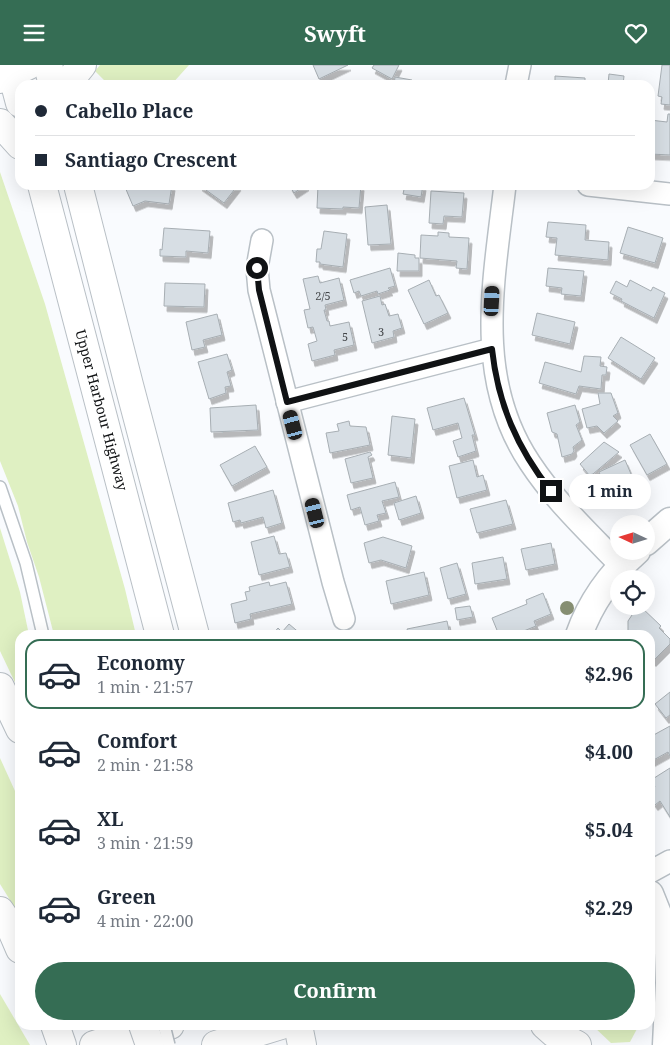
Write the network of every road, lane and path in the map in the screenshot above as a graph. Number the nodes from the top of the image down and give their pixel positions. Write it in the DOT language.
graph roads {
  1 [pos="48,65"];
  2 [pos="82,65"];
  3 [pos="520,65"];
  4 [pos="52,80"];
  5 [pos="69,80"];
  6 [pos="517,80"];
  7 [pos="0,123"];
  8 [pos="15,140"];
  9 [pos="43,190"];
  10 [pos="79,190"];
  11 [pos="504,190"];
  12 [pos="634,190"];
  13 [pos="670,194"];
  14 [pos="262,240"];
  15 [pos="492,349"];
  16 [pos="287,402"];
  17 [pos="0,487"];
  18 [pos="670,521"];
  19 [pos="655,535"];
  20 [pos="610,544"];
  21 [pos="628,560"];
  22 [pos="344,619"];
  23 [pos="42,630"];
  24 [pos="159,630"];
  25 [pos="194,630"];
  26 [pos="581,630"];
  27 [pos="0,687"];
  28 [pos="15,718"];
  29 [pos="670,861"];
  30 [pos="655,869"];
  31 [pos="655,906"];
  32 [pos="0,911"];
  33 [pos="15,938"];
  34 [pos="669,983"];
  35 [pos="655,1029"];
  36 [pos="57,1030"];
  37 [pos="145,1030"];
  38 [pos="147,1030"];
  39 [pos="165,1030"];
  40 [pos="265,1030"];
  41 [pos="299,1030"];
  42 [pos="655,1030"];
  43 [pos="62,1045"];
  44 [pos="94,1045"];
  45 [pos="150,1045"];
  46 [pos="169,1045"];
  47 [pos="216,1045"];
  48 [pos="302,1045"];
  49 [pos="650,1045"];
  50 [pos="666,1045"];
  1 -- 4 [label="main road"];
  2 -- 5 [label="main road"];
  3 -- 6 [label="street"];
  7 -- 8 [label="main road"];
  9 -- 24 [label="main road, Upper Harbour Highway"];
  10 -- 25 [label="main road"];
  11 -- 15 [label="street"];
  12 -- 13 [label="street"];
  14 -- 16 [label="street"];
  15 -- 16 [label="street"];
  15 -- 20 [label="street"];
  16 -- 22 [label="street"];
  17 -- 23 [label="lane"];
  18 -- 19 [label="street"];
  21 -- 26 [label="street"];
  27 -- 28 [label="main road"];
  29 -- 30 [label="street"];
  31 -- 34 [label="street"];
  32 -- 33 [label="main road"];
  34 -- 35 [label="street"];
  34 -- 50 [label="street"];
  36 -- 43 [label="main road"];
  37 -- 45 [label="main road, bridge"];
  38 -- 44 [label="main road"];
  39 -- 46 [label="lane, bridge"];
  40 -- 47 [label="main road"];
  41 -- 48 [label="main road"];
  42 -- 49 [label="street"];
}
